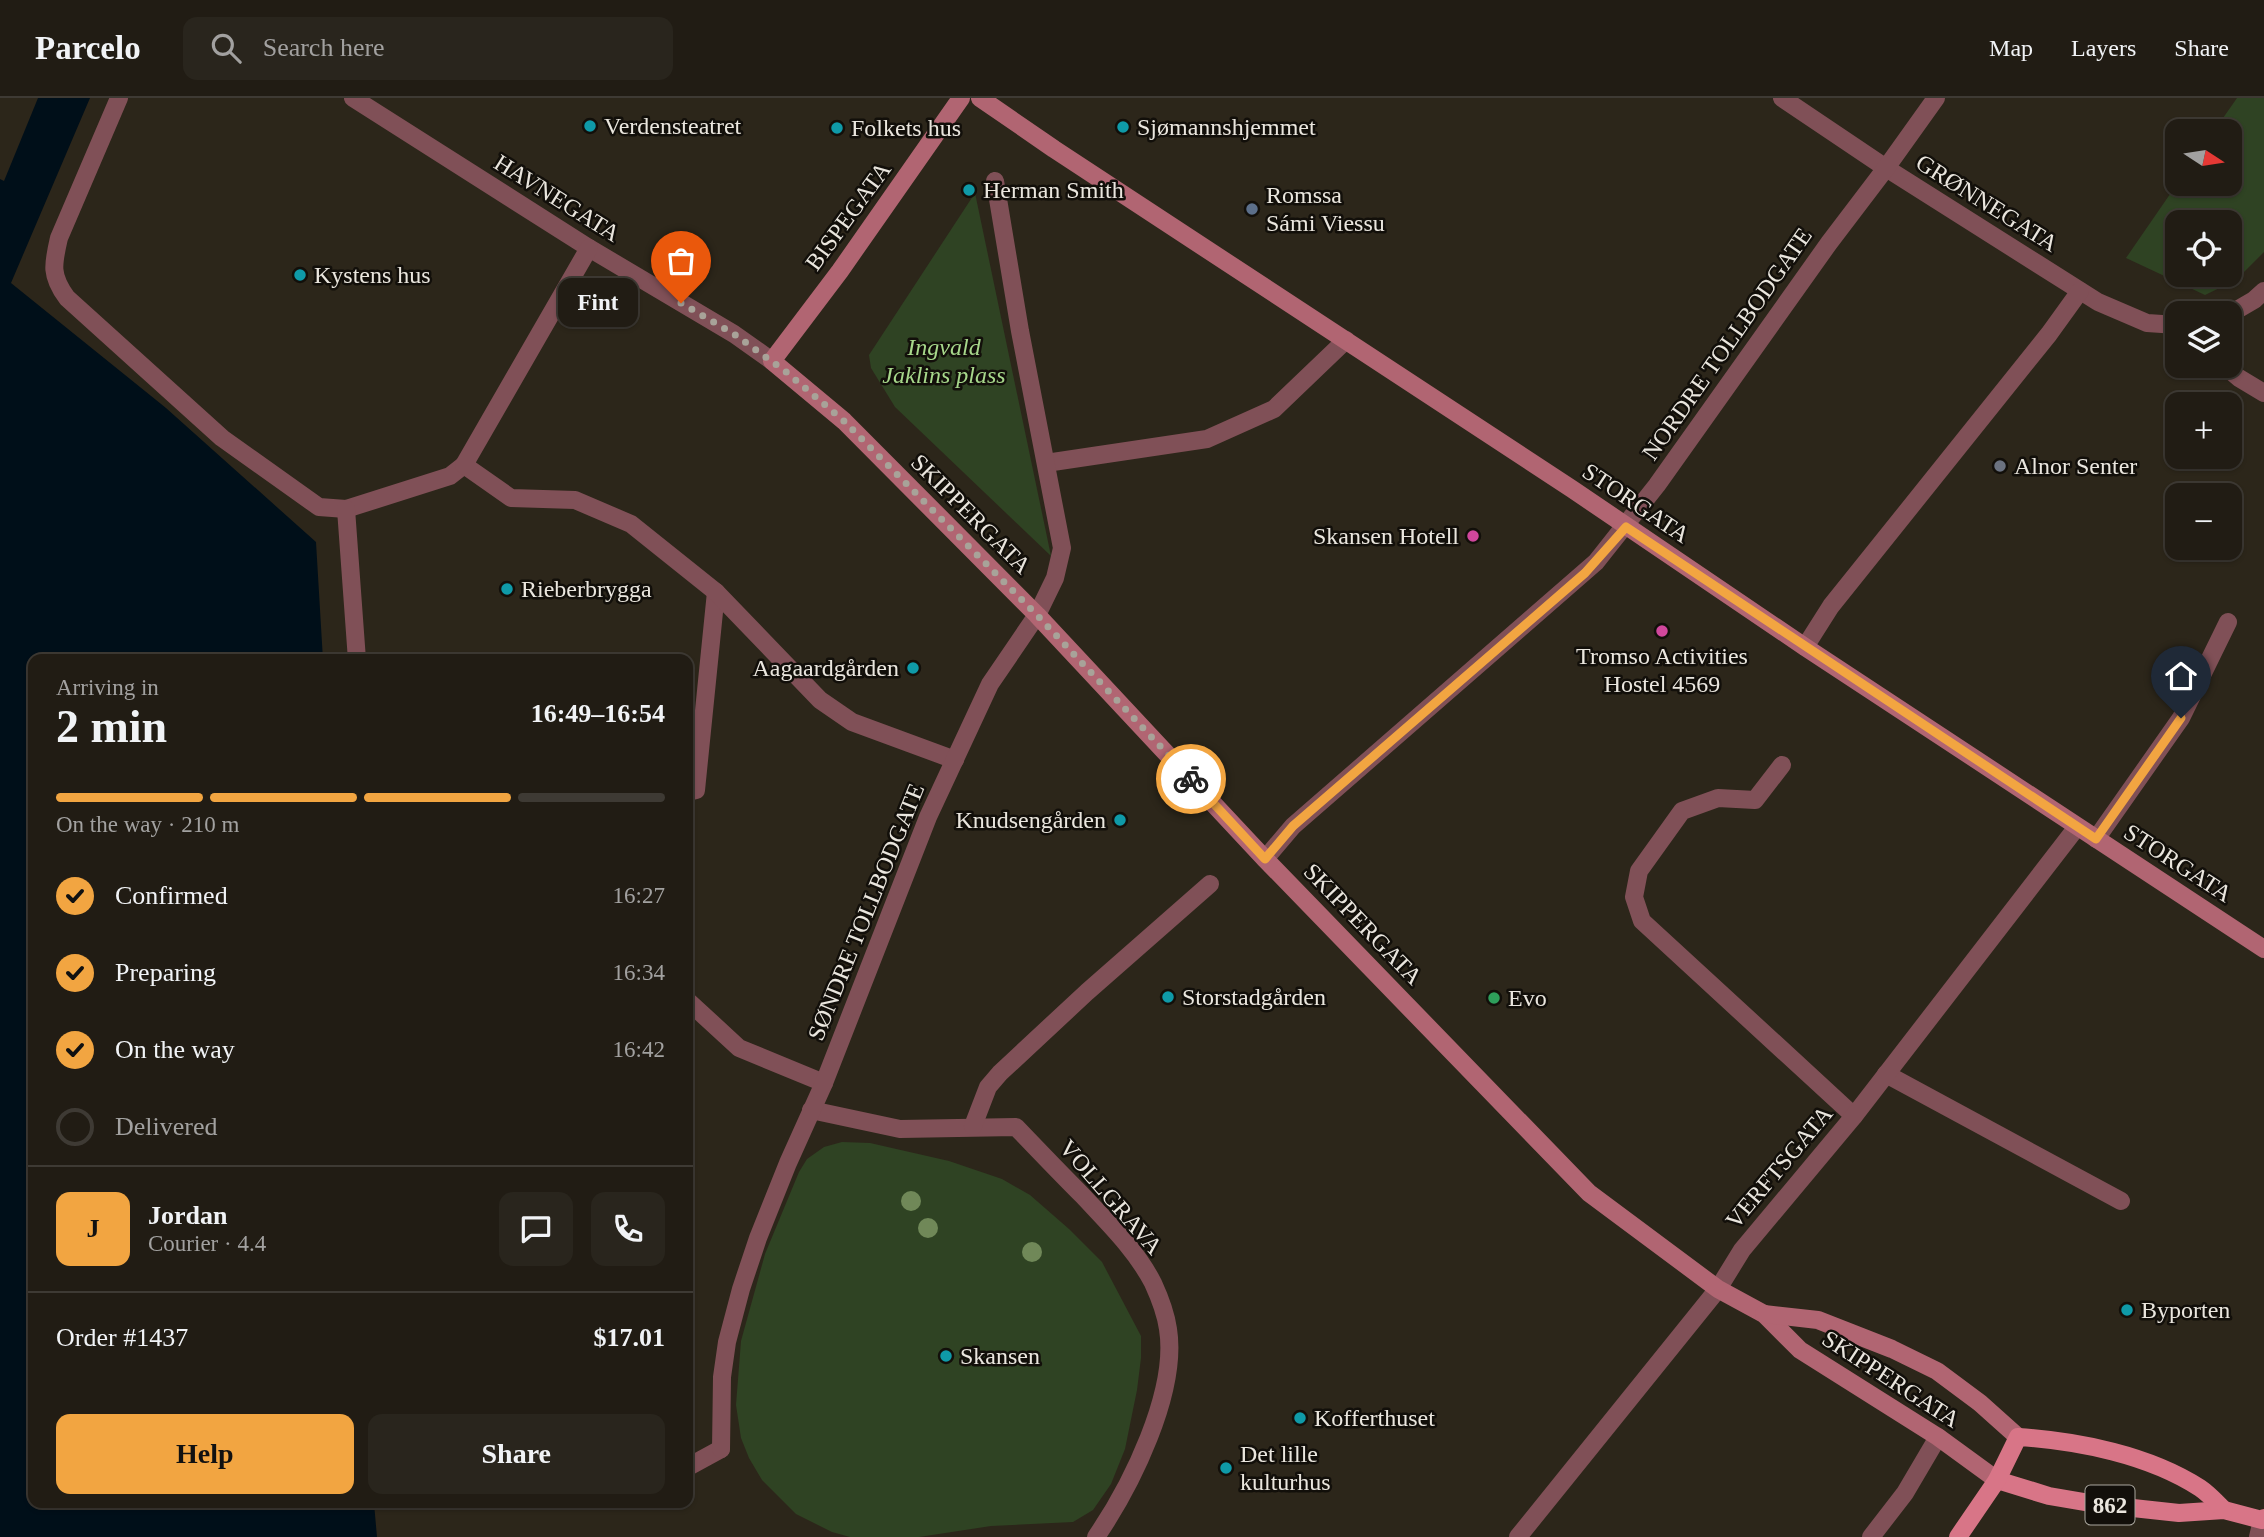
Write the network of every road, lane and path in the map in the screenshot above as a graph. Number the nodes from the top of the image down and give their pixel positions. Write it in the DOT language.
graph roads {
  1 [pos="119,98"];
  2 [pos="353,98"];
  3 [pos="961,98"];
  4 [pos="980,98"];
  5 [pos="1782,98"];
  6 [pos="1936,98"];
  7 [pos="1886,168"];
  8 [pos="995,181"];
  9 [pos="589,248"];
  10 [pos="2080,291"];
  11 [pos="2264,291"];
  12 [pos="2242,308"];
  13 [pos="2165,324"];
  14 [pos="1346,340"];
  15 [pos="772,361"];
  16 [pos="2239,378"];
  17 [pos="2264,393"];
  18 [pos="1046,463"];
  19 [pos="464,465"];
  20 [pos="346,509"];
  21 [pos="1626,527"];
  22 [pos="716,592"];
  23 [pos="1037,615"];
  24 [pos="2228,622"];
  25 [pos="1805,647"];
  26 [pos="357,654"];
  27 [pos="955,760"];
  28 [pos="1782,765"];
  29 [pos="693,791"];
  30 [pos="2077,827"];
  31 [pos="2096,839"];
  32 [pos="1265,859"];
  33 [pos="1210,884"];
  34 [pos="2264,949"];
  35 [pos="693,1006"];
  36 [pos="1886,1074"];
  37 [pos="824,1083"];
  38 [pos="811,1110"];
  39 [pos="1854,1116"];
  40 [pos="973,1126"];
  41 [pos="2121,1201"];
  42 [pos="1718,1289"];
  43 [pos="1764,1314"];
  44 [pos="1938,1437"];
  45 [pos="2018,1437"];
  46 [pos="693,1464"];
  47 [pos="1997,1480"];
  48 [pos="2224,1510"];
  49 [pos="2262,1524"];
  50 [pos="1096,1537"];
  51 [pos="1518,1537"];
  52 [pos="1871,1537"];
  53 [pos="1958,1537"];
  1 -- 20 [label="street"];
  2 -- 9 [label="street, HAVNEGATA"];
  3 -- 15 [label="street, BISPEGATA"];
  4 -- 14 [label="street, STORGATA"];
  5 -- 7 [label="street, GRØNNEGATA"];
  6 -- 7 [label="street, NORDRE TOLLBODGATE"];
  7 -- 10 [label="street, GRØNNEGATA"];
  7 -- 21 [label="street, NORDRE TOLLBODGATE"];
  8 -- 18 [label="street, SØNDRE TOLLBODGATE"];
  9 -- 15 [label="street, HAVNEGATA"];
  9 -- 19 [label="street"];
  10 -- 13 [label="street, GRØNNEGATA"];
  10 -- 25 [label="street"];
  11 -- 12 [label="street"];
  14 -- 18 [label="street"];
  14 -- 21 [label="street, STORGATA"];
  15 -- 23 [label="street, SKIPPERGATA"];
  16 -- 17 [label="street"];
  18 -- 23 [label="street, SØNDRE TOLLBODGATE"];
  19 -- 20 [label="street"];
  19 -- 22 [label="street, SØNDRE TOLLBODGATE"];
  20 -- 26 [label="street"];
  21 -- 25 [label="street, STORGATA"];
  21 -- 32 [label="street, NORDRE TOLLBODGATE"];
  22 -- 27 [label="street, SØNDRE TOLLBODGATE"];
  22 -- 29 [label="street"];
  23 -- 27 [label="street, SØNDRE TOLLBODGATE"];
  23 -- 32 [label="street, SKIPPERGATA"];
  24 -- 31 [label="street"];
  25 -- 30 [label="street, STORGATA"];
  27 -- 37 [label="street, SØNDRE TOLLBODGATE"];
  28 -- 39 [label="street"];
  30 -- 31 [label="street, STORGATA"];
  30 -- 36 [label="street, VERFTSGATA"];
  31 -- 34 [label="street, STORGATA"];
  32 -- 42 [label="street, SKIPPERGATA"];
  33 -- 40 [label="street"];
  35 -- 37 [label="street, SØNDRE TOLLBODGATE"];
  36 -- 39 [label="street, VERFTSGATA"];
  36 -- 41 [label="street"];
  37 -- 38 [label="street, SØNDRE TOLLBODGATE"];
  38 -- 40 [label="street, VOLLGRAVA"];
  38 -- 46 [label="street, SØNDRE TOLLBODGATE"];
  39 -- 42 [label="street, VERFTSGATA"];
  40 -- 50 [label="street, VOLLGRAVA"];
  42 -- 43 [label="street, SKIPPERGATA"];
  42 -- 51 [label="street, VERFTSGATA"];
  43 -- 44 [label="street, SKIPPERGATA"];
  43 -- 45 [label="street, SKIPPERGATA"];
  44 -- 47 [label="street, SKIPPERGATA"];
  44 -- 52 [label="street"];
  45 -- 47 [label="main road"];
  45 -- 48 [label="main road, 862"];
  47 -- 48 [label="main road, SKIPPERGATA / 862"];
  47 -- 53 [label="main road"];
  48 -- 49 [label="main road, 862"];
}
